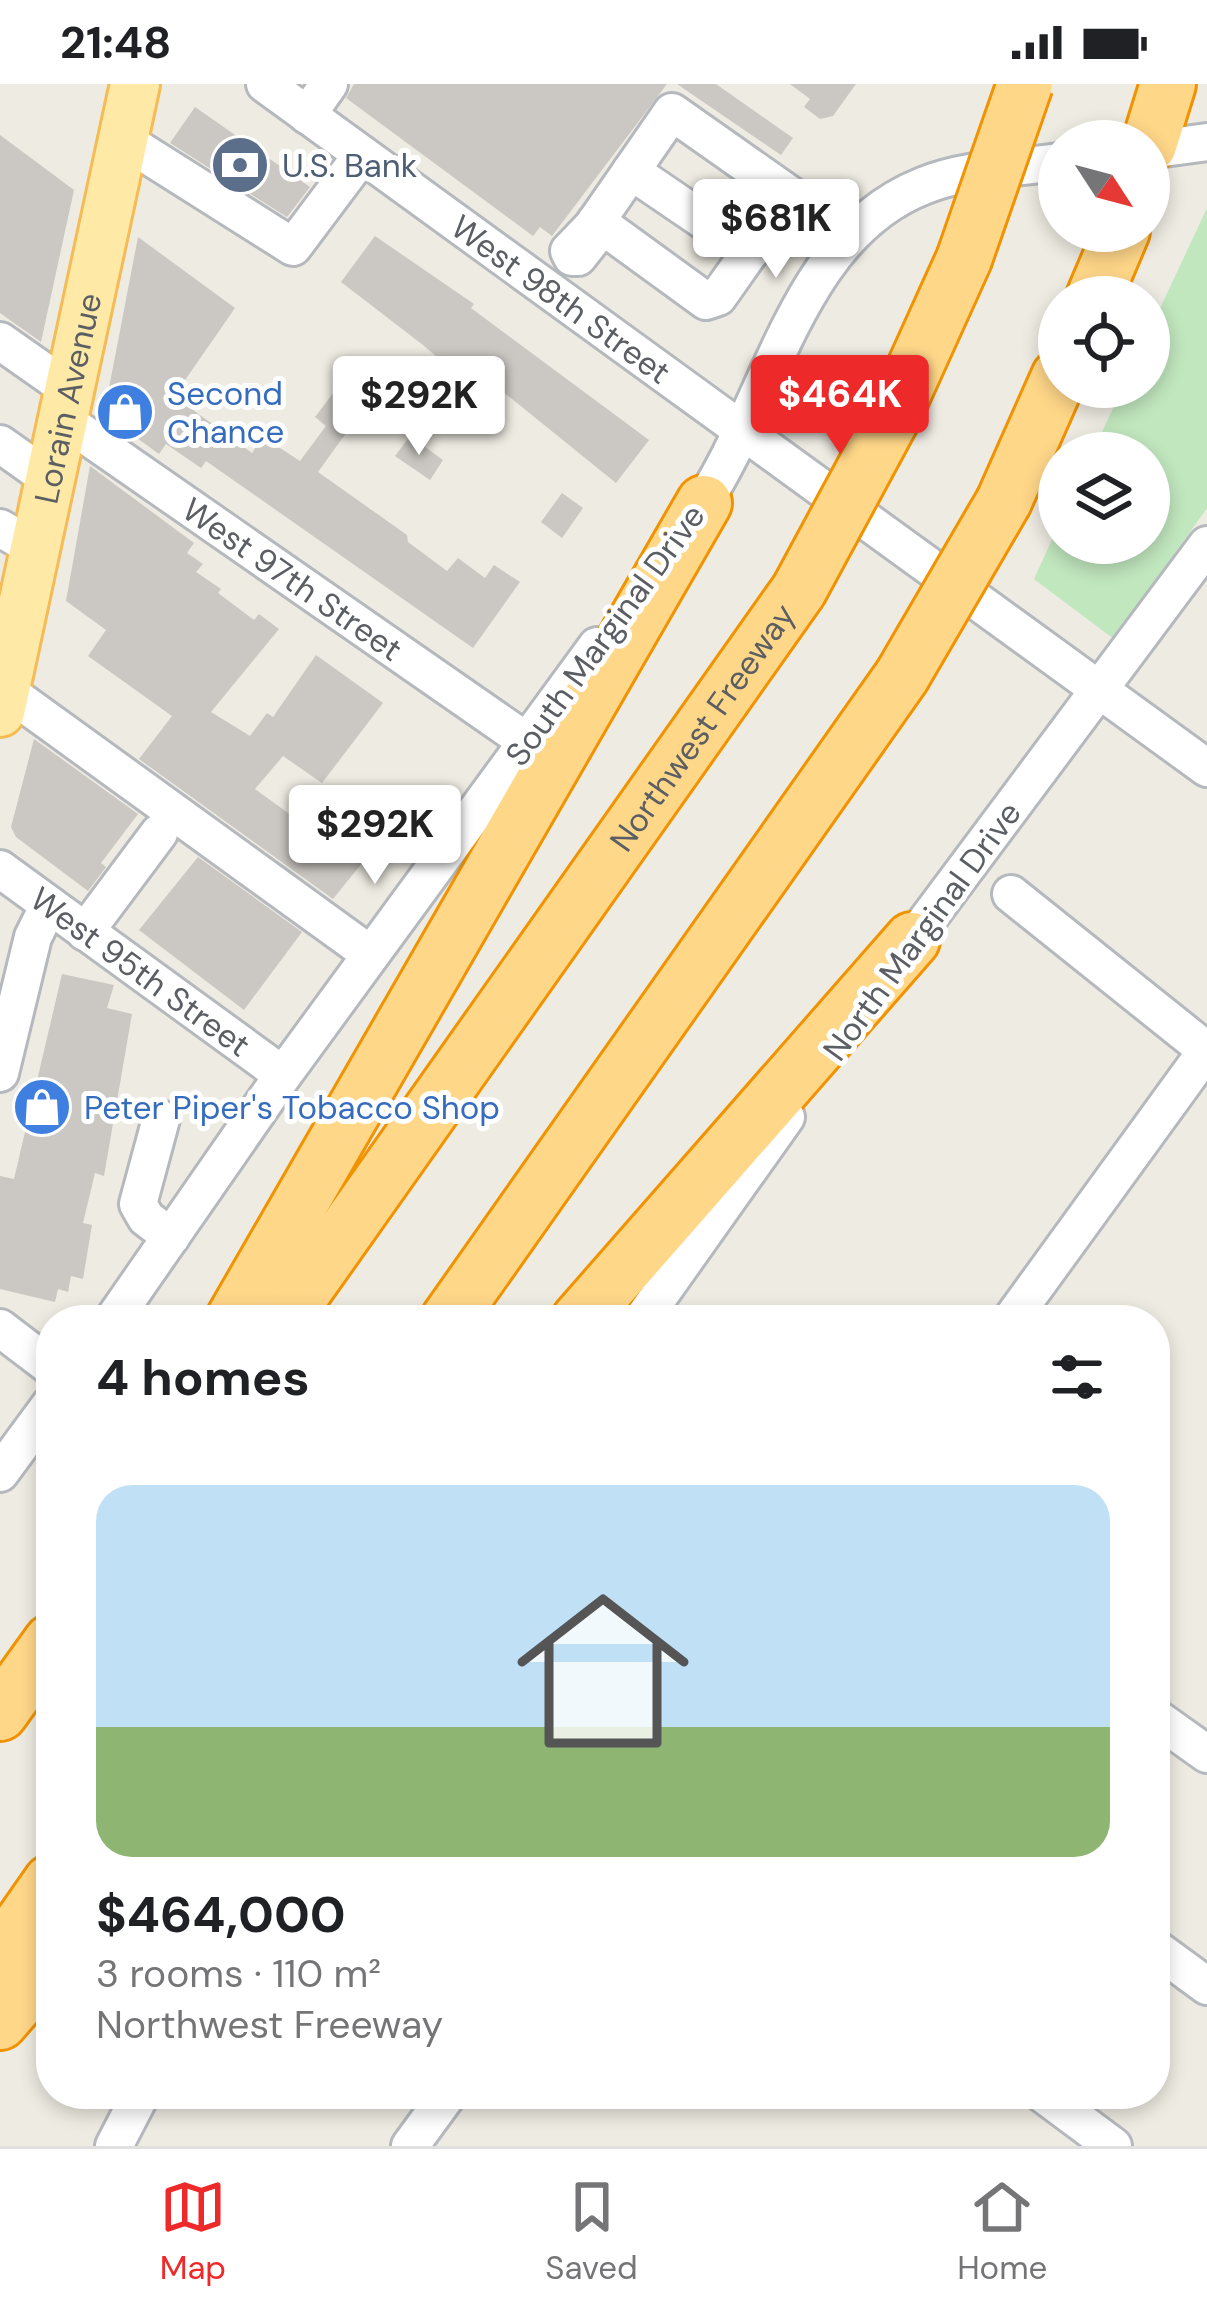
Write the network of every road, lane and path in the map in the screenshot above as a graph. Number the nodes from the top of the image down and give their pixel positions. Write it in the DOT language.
graph roads {
  1 [pos="135,84"];
  2 [pos="265,84"];
  3 [pos="329,84"];
  4 [pos="1025,84"];
  5 [pos="1168,84"];
  6 [pos="668,98"];
  7 [pos="308,115"];
  8 [pos="1157,120"];
  9 [pos="122,139"];
  10 [pos="1207,142"];
  11 [pos="1170,145"];
  12 [pos="362,155"];
  13 [pos="1038,165"];
  14 [pos="632,171"];
  15 [pos="595,224"];
  16 [pos="751,252"];
  17 [pos="548,290"];
  18 [pos="0,341"];
  19 [pos="64,403"];
  20 [pos="1045,408"];
  21 [pos="742,431"];
  22 [pos="0,444"];
  23 [pos="48,478"];
  24 [pos="704,503"];
  25 [pos="17,538"];
  26 [pos="1207,545"];
  27 [pos="1100,691"];
  28 [pos="2,701"];
  29 [pos="526,741"];
  30 [pos="1207,769"];
  31 [pos="159,833"];
  32 [pos="0,869"];
  33 [pos="1011,894"];
  34 [pos="49,904"];
  35 [pos="86,932"];
  36 [pos="912,940"];
  37 [pos="370,954"];
  38 [pos="1207,1050"];
  39 [pos="0,1073"];
  40 [pos="283,1075"];
  41 [pos="1194,1098"];
  42 [pos="161,1119"];
  43 [pos="171,1237"];
  44 [pos="123,1305"];
  45 [pos="241,1305"];
  46 [pos="294,1305"];
  47 [pos="459,1305"];
  48 [pos="592,1305"];
  49 [pos="653,1305"];
  50 [pos="1022,1305"];
  51 [pos="0,1328"];
  52 [pos="36,1356"];
  53 [pos="36,1424"];
  54 [pos="0,1473"];
  55 [pos="36,1661"];
  56 [pos="0,1713"];
  57 [pos="1170,1728"];
  58 [pos="1207,1754"];
  59 [pos="36,1903"];
  60 [pos="0,1954"];
  61 [pos="1170,1959"];
  62 [pos="36,1980"];
  63 [pos="1207,1986"];
  64 [pos="0,2022"];
  65 [pos="133,2109"];
  66 [pos="428,2109"];
  67 [pos="1062,2109"];
  68 [pos="113,2146"];
  69 [pos="410,2146"];
  70 [pos="1113,2146"];
  1 -- 9 [label="main road, Lorain Avenue"];
  2 -- 7 [label="street, West 98th Street"];
  3 -- 7 [label="street"];
  4 -- 46 [label="highway, Northwest Freeway, bridge"];
  5 -- 8 [label="highway"];
  6 -- 14 [label="street"];
  6 -- 16 [label="street"];
  7 -- 12 [label="street, West 98th Street"];
  9 -- 12 [label="street"];
  9 -- 19 [label="main road, Lorain Avenue"];
  10 -- 11 [label="street"];
  12 -- 17 [label="street, West 98th Street"];
  13 -- 21 [label="street, South Marginal Drive"];
  14 -- 15 [label="street"];
  14 -- 16 [label="street"];
  15 -- 16 [label="street"];
  15 -- 17 [label="street"];
  17 -- 21 [label="street, West 98th Street"];
  18 -- 19 [label="street, West 97th Street"];
  19 -- 23 [label="main road, Lorain Avenue"];
  19 -- 29 [label="street, West 97th Street"];
  20 -- 47 [label="highway, bridge"];
  21 -- 24 [label="street, South Marginal Drive"];
  21 -- 27 [label="street, West 98th Street"];
  22 -- 23 [label="street"];
  23 -- 25 [label="main road, Lorain Avenue"];
  24 -- 29 [label="street, South Marginal Drive"];
  24 -- 45 [label="highway"];
  25 -- 28 [label="main road, Lorain Avenue"];
  26 -- 27 [label="street, North Marginal Drive"];
  27 -- 30 [label="street, West 98th Street"];
  27 -- 36 [label="street, North Marginal Drive"];
  28 -- 37 [label="street"];
  29 -- 37 [label="street, South Marginal Drive"];
  31 -- 35 [label="street"];
  32 -- 34 [label="street, West 95th Street"];
  33 -- 38 [label="street"];
  34 -- 35 [label="street, West 95th Street"];
  34 -- 39 [label="street"];
  35 -- 40 [label="street, West 95th Street"];
  36 -- 48 [label="highway"];
  36 -- 49 [label="street, North Marginal Drive"];
  37 -- 40 [label="street, South Marginal Drive"];
  38 -- 41 [label="street"];
  40 -- 43 [label="street, South Marginal Drive"];
  41 -- 50 [label="street"];
  42 -- 43 [label="street"];
  43 -- 44 [label="street, South Marginal Drive"];
  51 -- 52 [label="street"];
  53 -- 54 [label="street"];
  55 -- 56 [label="highway"];
  57 -- 58 [label="street"];
  59 -- 60 [label="highway"];
  61 -- 63 [label="street"];
  62 -- 64 [label="highway"];
  65 -- 68 [label="street"];
  66 -- 69 [label="street"];
  67 -- 70 [label="street"];
}
